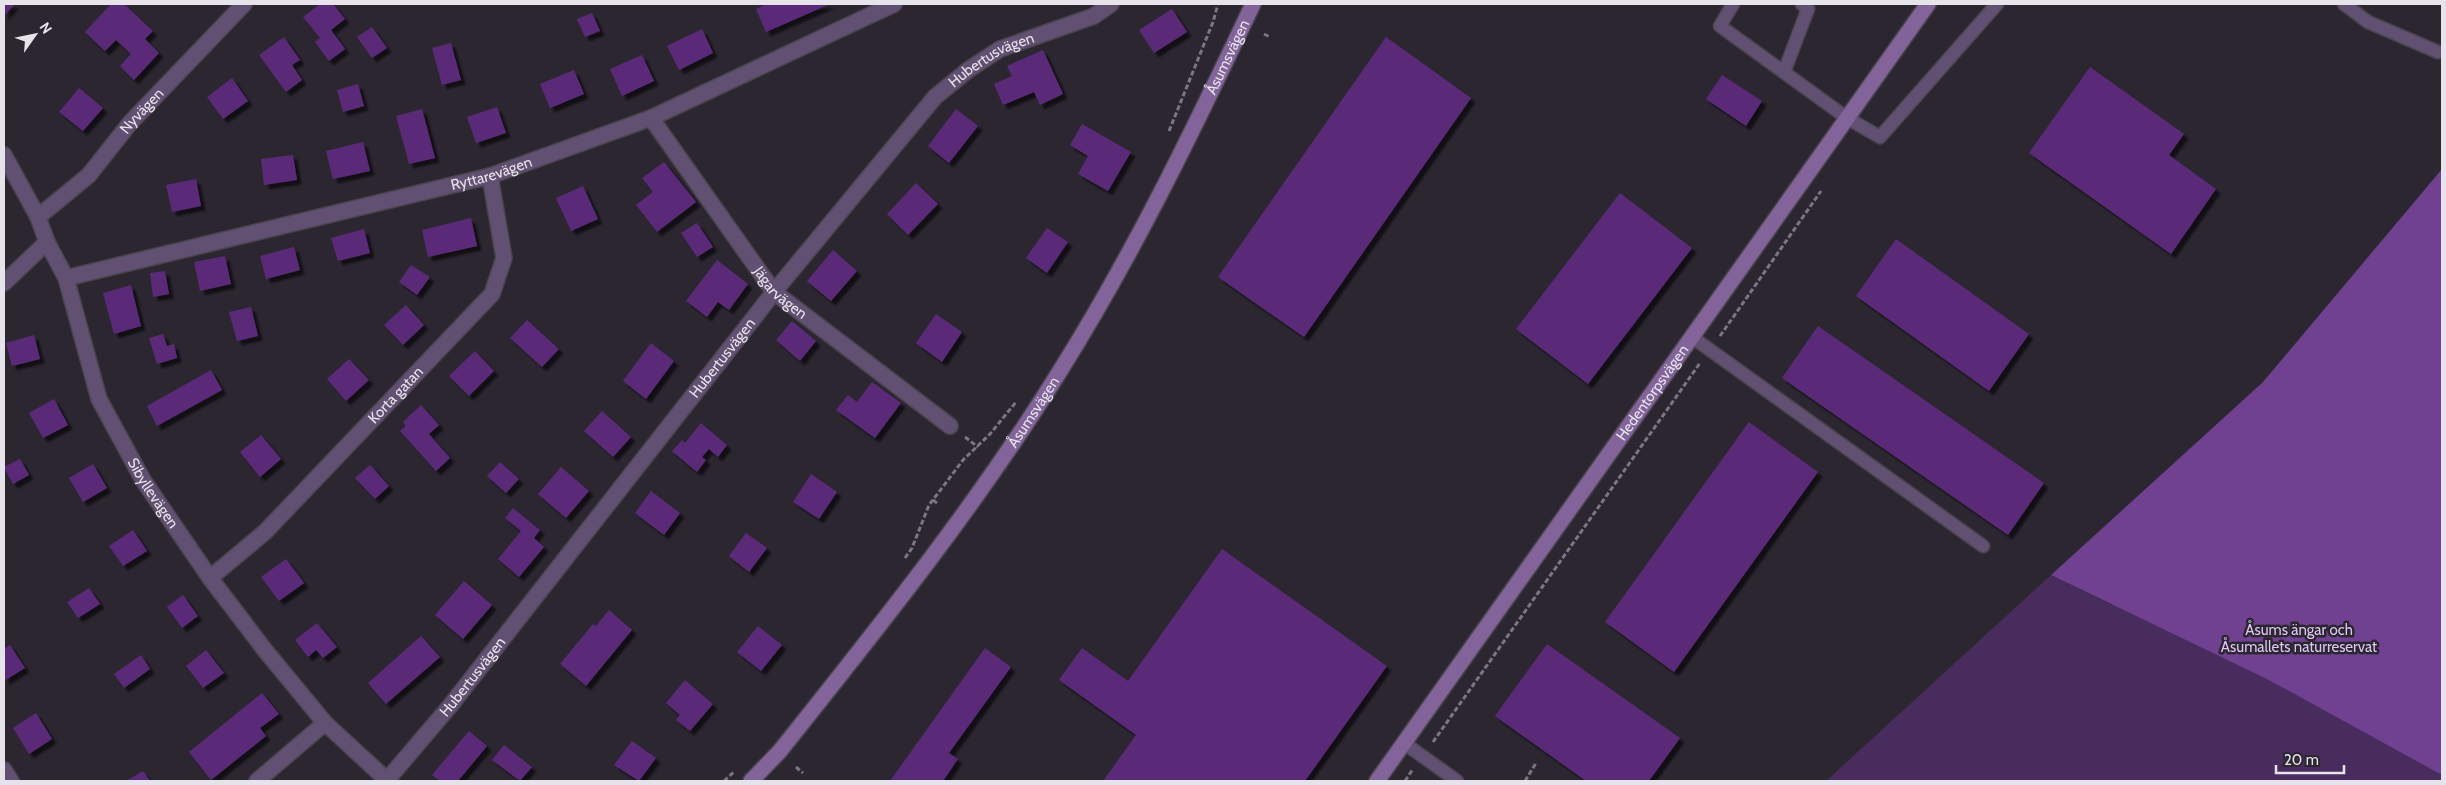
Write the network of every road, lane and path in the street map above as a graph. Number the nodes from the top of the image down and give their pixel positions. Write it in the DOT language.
graph roads {
  1 [pos="244,4"];
  2 [pos="1111,4"];
  3 [pos="1218,4"];
  4 [pos="1253,4"];
  5 [pos="1733,4"];
  6 [pos="1802,4"];
  7 [pos="1928,4"];
  8 [pos="1997,4"];
  9 [pos="2344,4"];
  10 [pos="887,5"];
  11 [pos="1264,34"];
  12 [pos="1270,37"];
  13 [pos="2438,52"];
  14 [pos="1784,72"];
  15 [pos="652,118"];
  16 [pos="1847,118"];
  17 [pos="1166,140"];
  18 [pos="4,155"];
  19 [pos="490,176"];
  20 [pos="1826,183"];
  21 [pos="38,217"];
  22 [pos="46,242"];
  23 [pos="66,278"];
  24 [pos="4,283"];
  25 [pos="774,292"];
  26 [pos="1692,337"];
  27 [pos="1710,350"];
  28 [pos="1016,401"];
  29 [pos="950,426"];
  30 [pos="933,500"];
  31 [pos="938,504"];
  32 [pos="1983,546"];
  33 [pos="901,564"];
  34 [pos="210,578"];
  35 [pos="325,723"];
  36 [pos="1404,743"];
  37 [pos="1423,756"];
  38 [pos="1536,763"];
  39 [pos="796,767"];
  40 [pos="737,768"];
  41 [pos="4,770"];
  42 [pos="803,773"];
  43 [pos="12,781"];
  44 [pos="256,781"];
  45 [pos="388,781"];
  46 [pos="724,781"];
  47 [pos="751,781"];
  48 [pos="1377,781"];
  49 [pos="1405,781"];
  50 [pos="1457,781"];
  51 [pos="1525,781"];
  1 -- 21 [label="street, Nyvägen"];
  2 -- 25 [label="street, Hubertusvägen"];
  3 -- 17 [label="path"];
  4 -- 47 [label="street, Åsumsvägen"];
  5 -- 14 [label="lane"];
  6 -- 14 [label="lane"];
  7 -- 16 [label="street, Hedentorpsvägen"];
  8 -- 16 [label="lane"];
  9 -- 13 [label="lane"];
  10 -- 15 [label="street, Ryttarevägen"];
  11 -- 12 [label="path"];
  14 -- 16 [label="lane"];
  15 -- 19 [label="street, Ryttarevägen"];
  15 -- 25 [label="street, Jägarvägen"];
  16 -- 26 [label="street, Hedentorpsvägen"];
  18 -- 21 [label="street, Sibyllevägen"];
  19 -- 23 [label="street, Ryttarevägen"];
  19 -- 34 [label="street, Korta gatan"];
  20 -- 27 [label="path"];
  21 -- 22 [label="street, Sibyllevägen"];
  22 -- 23 [label="street, Sibyllevägen"];
  22 -- 24 [label="street"];
  23 -- 34 [label="street, Sibyllevägen"];
  25 -- 29 [label="street, Jägarvägen"];
  25 -- 45 [label="street, Hubertusvägen"];
  26 -- 27 [label="lane"];
  26 -- 36 [label="street, Hedentorpsvägen"];
  27 -- 32 [label="lane"];
  27 -- 37 [label="path"];
  28 -- 30 [label="path"];
  30 -- 31 [label="path"];
  30 -- 33 [label="path"];
  34 -- 35 [label="street, Sibyllevägen"];
  35 -- 44 [label="street"];
  35 -- 45 [label="street, Sibyllevägen"];
  36 -- 37 [label="lane"];
  36 -- 48 [label="street, Hedentorpsvägen"];
  37 -- 49 [label="path"];
  37 -- 50 [label="lane"];
  38 -- 51 [label="path"];
  39 -- 42 [label="path"];
  40 -- 46 [label="path"];
  41 -- 43 [label="street"];
}
